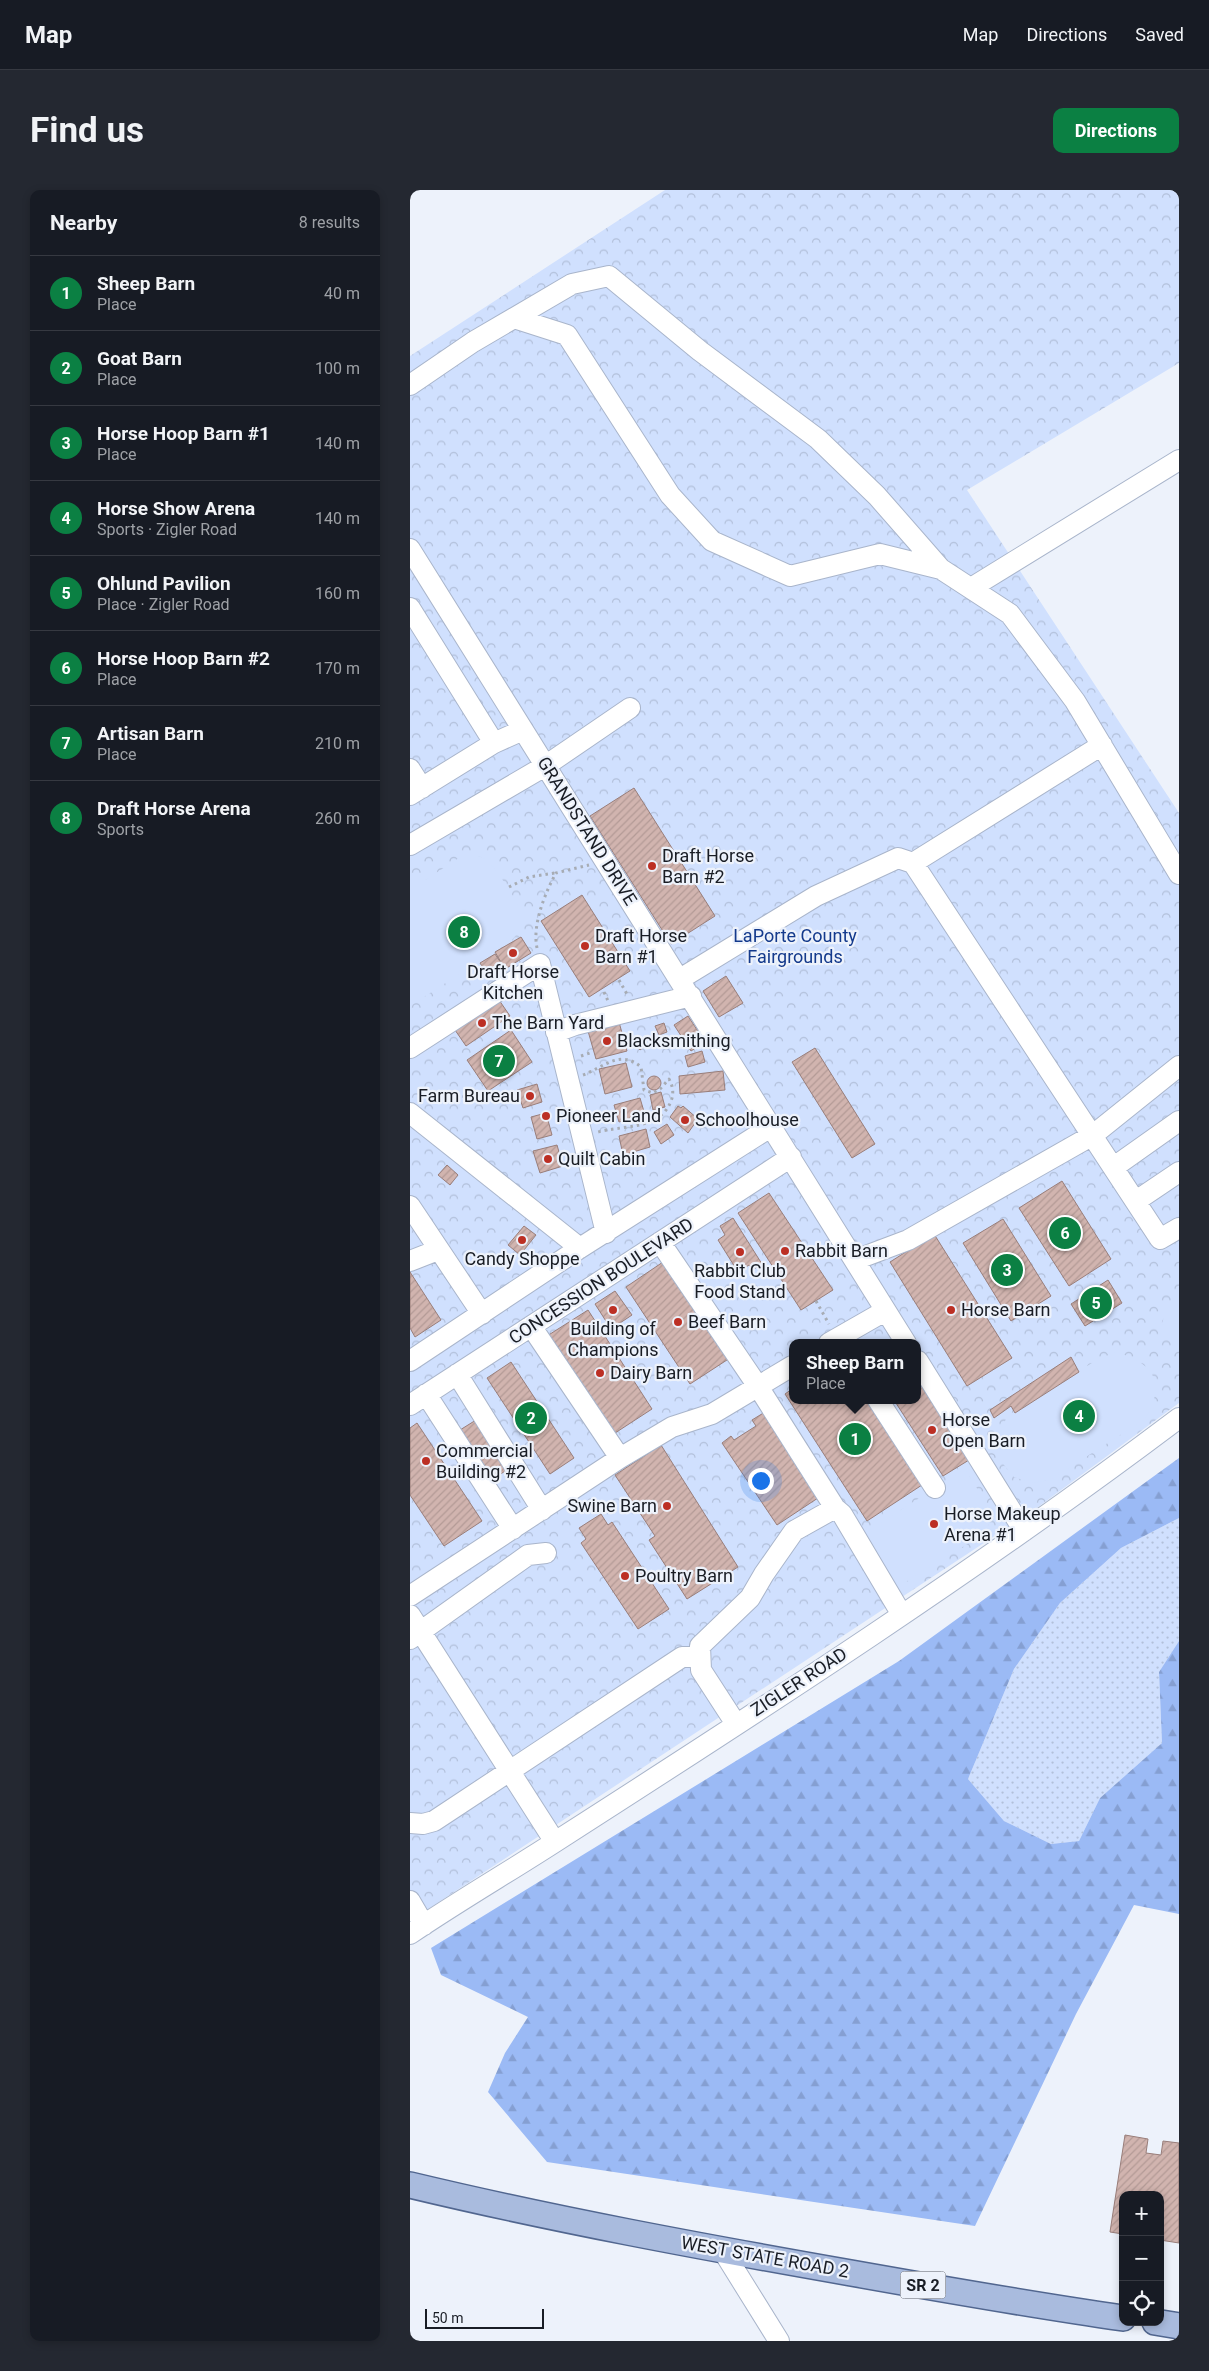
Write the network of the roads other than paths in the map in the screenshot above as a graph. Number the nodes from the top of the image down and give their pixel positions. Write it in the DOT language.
graph roads {
  1 [pos="514,318"];
  2 [pos="410,385"];
  3 [pos="1179,460"];
  4 [pos="410,549"];
  5 [pos="941,569"];
  6 [pos="971,588"];
  7 [pos="410,608"];
  8 [pos="630,708"];
  9 [pos="523,730"];
  10 [pos="494,743"];
  11 [pos="1102,745"];
  12 [pos="545,766"];
  13 [pos="410,769"];
  14 [pos="416,792"];
  15 [pos="410,845"];
  16 [pos="913,863"];
  17 [pos="1179,874"];
  18 [pos="680,979"];
  19 [pos="690,996"];
  20 [pos="556,1032"];
  21 [pos="410,1048"];
  22 [pos="1179,1066"];
  23 [pos="410,1113"];
  24 [pos="1179,1121"];
  25 [pos="772,1126"];
  26 [pos="1093,1135"];
  27 [pos="791,1157"];
  28 [pos="1114,1167"];
  29 [pos="1179,1172"];
  30 [pos="1136,1201"];
  31 [pos="410,1206"];
  32 [pos="1179,1228"];
  33 [pos="606,1233"];
  34 [pos="660,1242"];
  35 [pos="580,1248"];
  36 [pos="438,1250"];
  37 [pos="855,1260"];
  38 [pos="410,1261"];
  39 [pos="885,1311"];
  40 [pos="482,1314"];
  41 [pos="531,1326"];
  42 [pos="838,1339"];
  43 [pos="903,1339"];
  44 [pos="410,1361"];
  45 [pos="921,1366"];
  46 [pos="789,1368"];
  47 [pos="456,1374"];
  48 [pos="759,1388"];
  49 [pos="418,1399"];
  50 [pos="881,1404"];
  51 [pos="1179,1418"];
  52 [pos="620,1458"];
  53 [pos="936,1488"];
  54 [pos="835,1508"];
  55 [pos="542,1510"];
  56 [pos="1024,1530"];
  57 [pos="507,1533"];
  58 [pos="546,1553"];
  59 [pos="410,1596"];
  60 [pos="410,1615"];
  61 [pos="902,1615"];
  62 [pos="415,1636"];
  63 [pos="700,1657"];
  64 [pos="736,1724"];
  65 [pos="510,1771"];
  66 [pos="410,1823"];
  67 [pos="556,1842"];
  68 [pos="410,1901"];
  69 [pos="417,1930"];
  70 [pos="410,2185"];
  71 [pos="723,2251"];
  72 [pos="1119,2317"];
  73 [pos="1164,2324"];
  74 [pos="1179,2326"];
  75 [pos="779,2341"];
  1 -- 2 [label="street"];
  1 -- 5 [label="street"];
  1 -- 5 [label="street"];
  3 -- 6 [label="street"];
  4 -- 9 [label="street, GRANDSTAND DRIVE"];
  5 -- 6 [label="street"];
  6 -- 11 [label="street"];
  7 -- 10 [label="street"];
  8 -- 12 [label="street"];
  9 -- 10 [label="street"];
  9 -- 12 [label="street, GRANDSTAND DRIVE"];
  10 -- 14 [label="street"];
  11 -- 16 [label="street"];
  11 -- 17 [label="street"];
  12 -- 15 [label="street"];
  12 -- 18 [label="street, GRANDSTAND DRIVE"];
  13 -- 14 [label="street"];
  16 -- 18 [label="street"];
  16 -- 26 [label="street"];
  18 -- 19 [label="street, GRANDSTAND DRIVE"];
  19 -- 20 [label="street"];
  19 -- 25 [label="street, GRANDSTAND DRIVE"];
  20 -- 21 [label="street"];
  20 -- 33 [label="street"];
  22 -- 26 [label="street"];
  23 -- 35 [label="street"];
  24 -- 28 [label="street"];
  25 -- 27 [label="street, GRANDSTAND DRIVE"];
  25 -- 33 [label="street"];
  26 -- 28 [label="street"];
  26 -- 37 [label="street"];
  27 -- 34 [label="street, CONCESSION BOULEVARD"];
  27 -- 37 [label="street, GRANDSTAND DRIVE"];
  28 -- 30 [label="street"];
  29 -- 30 [label="street"];
  30 -- 32 [label="street"];
  31 -- 36 [label="street"];
  33 -- 35 [label="street"];
  34 -- 41 [label="street, CONCESSION BOULEVARD"];
  34 -- 48 [label="street"];
  35 -- 40 [label="street"];
  36 -- 38 [label="street"];
  36 -- 40 [label="street"];
  37 -- 39 [label="street, GRANDSTAND DRIVE"];
  39 -- 42 [label="street"];
  39 -- 43 [label="street, GRANDSTAND DRIVE"];
  40 -- 44 [label="street"];
  41 -- 47 [label="street, CONCESSION BOULEVARD"];
  41 -- 52 [label="street"];
  45 -- 56 [label="street"];
  46 -- 48 [label="street"];
  47 -- 49 [label="street, CONCESSION BOULEVARD"];
  47 -- 55 [label="street"];
  48 -- 52 [label="street"];
  48 -- 54 [label="street"];
  49 -- 57 [label="street"];
  50 -- 53 [label="street"];
  51 -- 56 [label="street, ZIGLER ROAD"];
  52 -- 55 [label="street"];
  54 -- 61 [label="street"];
  54 -- 63 [label="street"];
  55 -- 57 [label="street"];
  56 -- 61 [label="street, ZIGLER ROAD"];
  57 -- 59 [label="street"];
  58 -- 62 [label="street"];
  60 -- 62 [label="street"];
  61 -- 64 [label="street, ZIGLER ROAD"];
  62 -- 65 [label="street"];
  63 -- 64 [label="street"];
  63 -- 65 [label="street"];
  64 -- 67 [label="street, ZIGLER ROAD"];
  65 -- 66 [label="street"];
  65 -- 67 [label="street"];
  67 -- 69 [label="street, ZIGLER ROAD"];
  68 -- 69 [label="street"];
  70 -- 71 [label="main road, WEST STATE ROAD 2 / SR 2"];
  71 -- 72 [label="main road, WEST STATE ROAD 2 / SR 2"];
  71 -- 75 [label="street"];
  73 -- 74 [label="main road"];
}
